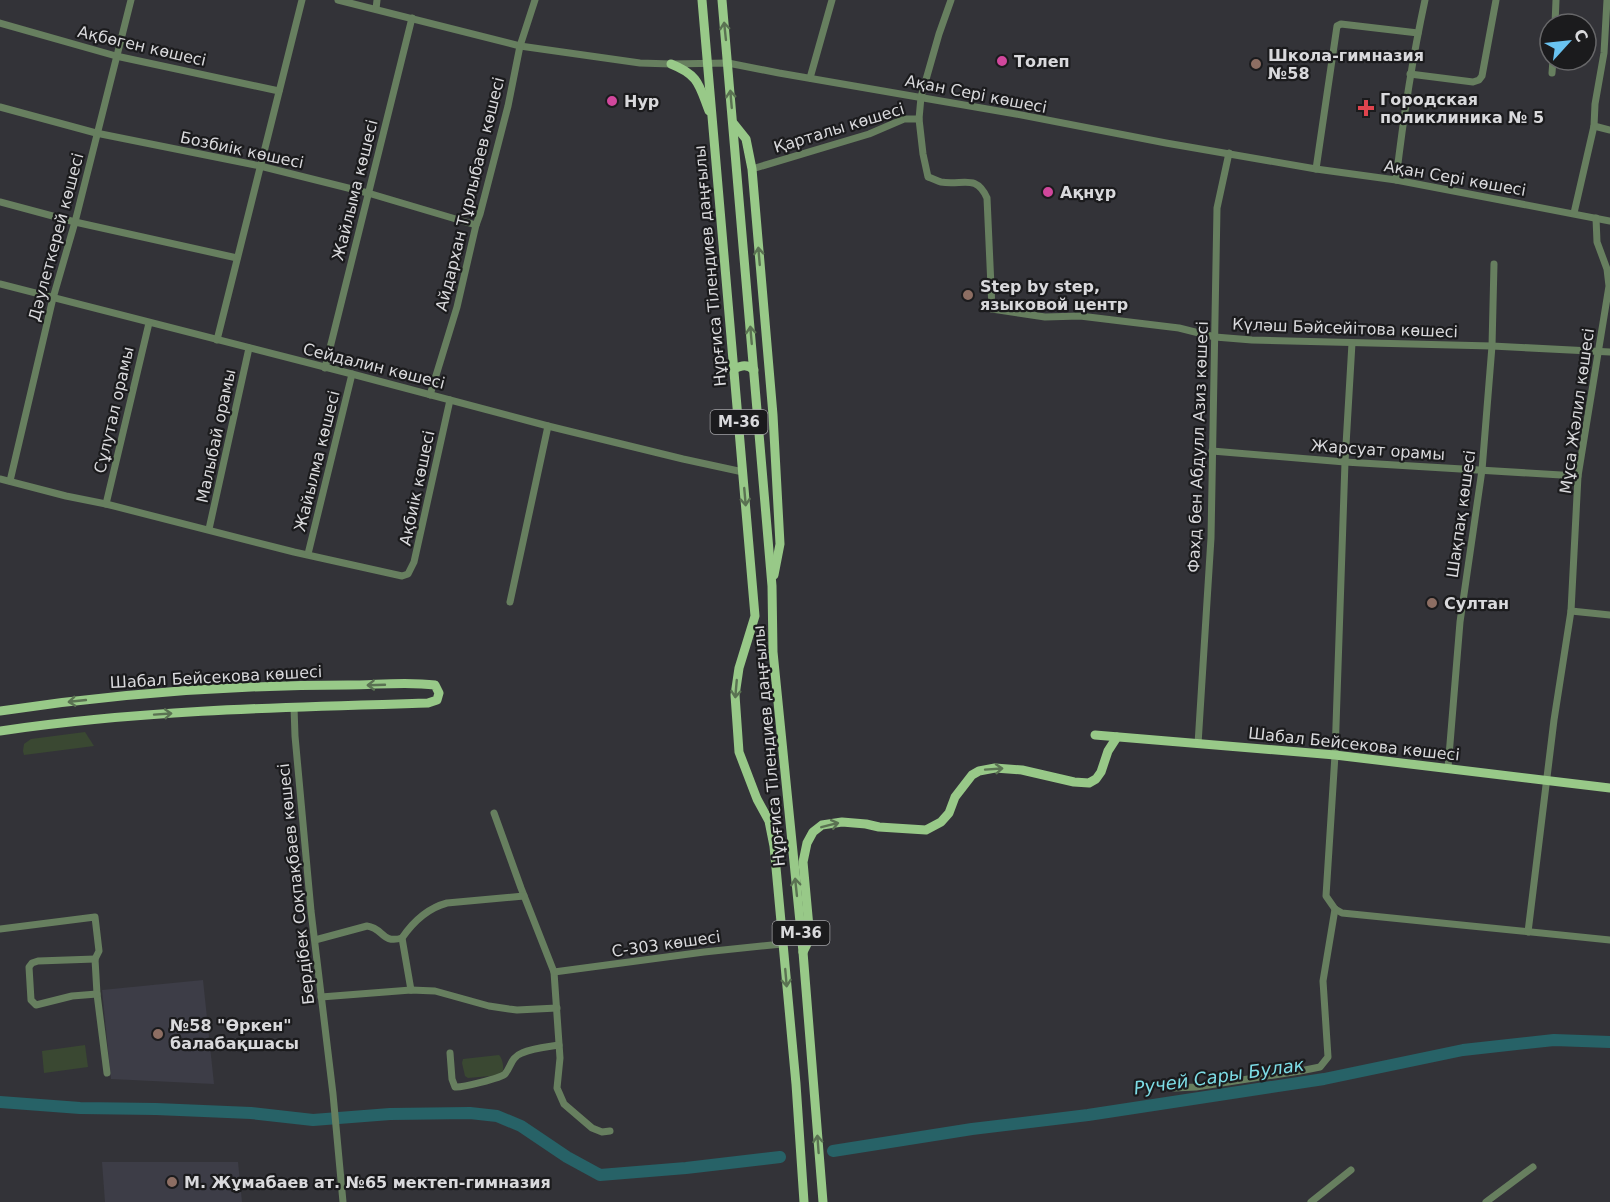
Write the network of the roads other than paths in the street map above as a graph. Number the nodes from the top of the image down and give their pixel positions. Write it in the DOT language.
graph roads {
  1 [pos="131,0"];
  2 [pos="302,0"];
  3 [pos="338,0"];
  4 [pos="377,0"];
  5 [pos="535,0"];
  6 [pos="702,0"];
  7 [pos="722,0"];
  8 [pos="832,0"];
  9 [pos="951,0"];
  10 [pos="1425,0"];
  11 [pos="1496,0"];
  12 [pos="1606,0"];
  13 [pos="376,9"];
  14 [pos="412,18"];
  15 [pos="0,23"];
  16 [pos="1418,33"];
  17 [pos="520,46"];
  18 [pos="1607,52"];
  19 [pos="116,56"];
  20 [pos="708,62"];
  21 [pos="728,63"];
  22 [pos="671,64"];
  23 [pos="1410,74"];
  24 [pos="810,78"];
  25 [pos="279,91"];
  26 [pos="921,97"];
  27 [pos="0,106"];
  28 [pos="920,119"];
  29 [pos="713,121"];
  30 [pos="734,123"];
  31 [pos="1594,126"];
  32 [pos="1610,129"];
  33 [pos="96,133"];
  34 [pos="1229,153"];
  35 [pos="260,166"];
  36 [pos="752,169"];
  37 [pos="1316,169"];
  38 [pos="1396,180"];
  39 [pos="754,192"];
  40 [pos="368,193"];
  41 [pos="0,202"];
  42 [pos="1574,213"];
  43 [pos="1596,218"];
  44 [pos="1610,221"];
  45 [pos="75,222"];
  46 [pos="476,225"];
  47 [pos="742,226"];
  48 [pos="237,258"];
  49 [pos="1494,264"];
  50 [pos="0,284"];
  51 [pos="53,298"];
  52 [pos="149,323"];
  53 [pos="1215,337"];
  54 [pos="217,340"];
  55 [pos="1352,343"];
  56 [pos="1492,346"];
  57 [pos="249,348"];
  58 [pos="1599,351"];
  59 [pos="1610,352"];
  60 [pos="325,368"];
  61 [pos="734,369"];
  62 [pos="754,370"];
  63 [pos="352,374"];
  64 [pos="430,395"];
  65 [pos="450,400"];
  66 [pos="548,426"];
  67 [pos="1212,451"];
  68 [pos="1345,462"];
  69 [pos="1482,470"];
  70 [pos="743,472"];
  71 [pos="1578,476"];
  72 [pos="0,479"];
  73 [pos="10,481"];
  74 [pos="106,504"];
  75 [pos="209,529"];
  76 [pos="308,554"];
  77 [pos="772,586"];
  78 [pos="510,602"];
  79 [pos="1570,611"];
  80 [pos="772,615"];
  81 [pos="1610,615"];
  82 [pos="754,616"];
  83 [pos="294,706"];
  84 [pos="0,711"];
  85 [pos="0,731"];
  86 [pos="1095,735"];
  87 [pos="1117,737"];
  88 [pos="1198,744"];
  89 [pos="1335,755"];
  90 [pos="1448,768"];
  91 [pos="1546,781"];
  92 [pos="1610,788"];
  93 [pos="494,813"];
  94 [pos="524,897"];
  95 [pos="1333,906"];
  96 [pos="0,929"];
  97 [pos="1528,932"];
  98 [pos="402,938"];
  99 [pos="315,939"];
  100 [pos="1610,940"];
  101 [pos="782,944"];
  102 [pos="803,952"];
  103 [pos="95,959"];
  104 [pos="554,972"];
  105 [pos="411,990"];
  106 [pos="97,994"];
  107 [pos="321,997"];
  108 [pos="557,1008"];
  109 [pos="559,1045"];
  110 [pos="450,1053"];
  111 [pos="107,1073"];
  112 [pos="814,1082"];
  113 [pos="796,1084"];
  114 [pos="1174,1088"];
  115 [pos="610,1131"];
  116 [pos="1533,1167"];
  117 [pos="1351,1170"];
  118 [pos="343,1202"];
  119 [pos="804,1202"];
  120 [pos="823,1202"];
  121 [pos="1311,1202"];
  122 [pos="1486,1202"];
  1 -- 19 [label="street, Дәулеткерей көшесі"];
  2 -- 25 [label="street"];
  3 -- 13 [label="street, Ақан Сері көшесі"];
  4 -- 13 [label="street"];
  5 -- 17 [label="street, Айдархан Тұрлыбаев көшесі"];
  6 -- 20 [label="main road, Нұрғиса Тілендиев даңғылы / M-36"];
  21 -- 7 [label="main road, Нұрғиса Тілендиев даңғылы / M-36, one-way"];
  8 -- 24 [label="street"];
  9 -- 26 [label="street, Қарталы көшесі"];
  10 -- 16 [label="street"];
  11 -- 23 [label="street"];
  12 -- 18 [label="street"];
  13 -- 14 [label="street, Ақан Сері көшесі"];
  14 -- 17 [label="street, Ақан Сері көшесі"];
  14 -- 40 [label="street, Жайлыма көшесі"];
  15 -- 19 [label="street, Ақбөген көшесі"];
  16 -- 23 [label="street"];
  16 -- 37 [label="street"];
  17 -- 22 [label="street, Ақан Сері көшесі"];
  17 -- 46 [label="street, Айдархан Тұрлыбаев көшесі"];
  18 -- 31 [label="street"];
  19 -- 25 [label="street, Ақбөген көшесі"];
  19 -- 33 [label="street, Дәулеткерей көшесі"];
  20 -- 21 [label="street, Ақан Сері көшесі"];
  20 -- 22 [label="street, Ақан Сері көшесі"];
  20 -- 29 [label="main road, Нұрғиса Тілендиев даңғылы / M-36"];
  21 -- 24 [label="street, Ақан Сері көшесі"];
  30 -- 21 [label="main road, Нұрғиса Тілендиев даңғылы / M-36, one-way"];
  22 -- 29 [label="main road"];
  23 -- 38 [label="street"];
  24 -- 26 [label="street, Ақан Сері көшесі"];
  25 -- 35 [label="street"];
  26 -- 28 [label="street, Қарталы көшесі"];
  26 -- 34 [label="street, Ақан Сері көшесі"];
  27 -- 33 [label="street, Бозбиік көшесі"];
  28 -- 36 [label="street, Қарталы көшесі"];
  28 -- 53 [label="street, Күләш Бәйсейітова көшесі"];
  29 -- 61 [label="main road, Нұрғиса Тілендиев даңғылы / M-36"];
  30 -- 36 [label="main road"];
  30 -- 47 [label="main road, Нұрғиса Тілендиев даңғылы / M-36"];
  31 -- 32 [label="street"];
  31 -- 42 [label="street"];
  33 -- 35 [label="street, Бозбиік көшесі"];
  33 -- 45 [label="street, Дәулеткерей көшесі"];
  34 -- 37 [label="street, Ақан Сері көшесі"];
  34 -- 53 [label="street, Фахд бен Абдулл Азиз көшесі"];
  35 -- 40 [label="street, Бозбиік көшесі"];
  35 -- 48 [label="street"];
  36 -- 39 [label="main road"];
  37 -- 38 [label="street, Ақан Сері көшесі"];
  38 -- 42 [label="street, Ақан Сері көшесі"];
  39 -- 47 [label="main road"];
  77 -- 39 [label="main road, one-way"];
  40 -- 46 [label="street, Бозбиік көшесі"];
  40 -- 60 [label="street, Жайлыма көшесі"];
  41 -- 45 [label="street"];
  42 -- 43 [label="street, Ақан Сері көшесі"];
  43 -- 44 [label="street, Ақан Сері көшесі"];
  43 -- 58 [label="street, Мұса Жәлил көшесі"];
  45 -- 48 [label="street"];
  45 -- 51 [label="street, Дәулеткерей көшесі"];
  46 -- 64 [label="street, Айдархан Тұрлыбаев көшесі"];
  62 -- 47 [label="main road, Нұрғиса Тілендиев даңғылы / M-36, one-way"];
  48 -- 54 [label="street"];
  49 -- 56 [label="street, Шақпақ көшесі"];
  50 -- 51 [label="street, Сейдалин көшесі"];
  51 -- 52 [label="street, Сейдалин көшесі"];
  51 -- 73 [label="street, Дәулеткерей көшесі"];
  52 -- 54 [label="street, Сейдалин көшесі"];
  52 -- 74 [label="street, Сұлутал орамы"];
  53 -- 55 [label="street, Күләш Бәйсейітова көшесі"];
  53 -- 67 [label="street, Фахд бен Абдулл Азиз көшесі"];
  54 -- 57 [label="street, Сейдалин көшесі"];
  55 -- 56 [label="street, Күләш Бәйсейітова көшесі"];
  55 -- 68 [label="street"];
  56 -- 58 [label="street, Күләш Бәйсейітова көшесі"];
  56 -- 69 [label="street, Шақпақ көшесі"];
  57 -- 60 [label="street, Сейдалин көшесі"];
  57 -- 75 [label="street, Малыбай орамы"];
  58 -- 59 [label="street, Күләш Бәйсейітова көшесі"];
  58 -- 71 [label="street, Мұса Жәлил көшесі"];
  60 -- 63 [label="street, Сейдалин көшесі"];
  61 -- 62 [label="main road"];
  61 -- 70 [label="main road, Нұрғиса Тілендиев даңғылы / M-36"];
  62 -- 77 [label="main road, Нұрғиса Тілендиев даңғылы / M-36"];
  63 -- 64 [label="street, Сейдалин көшесі"];
  63 -- 76 [label="street, Жайылма көшесі"];
  64 -- 65 [label="street, Сейдалин көшесі"];
  65 -- 66 [label="street, Сейдалин көшесі"];
  65 -- 76 [label="street, Ақбиік көшесі"];
  66 -- 70 [label="street, Сейдалин көшесі"];
  66 -- 78 [label="street"];
  67 -- 68 [label="street, Жарсуат орамы"];
  67 -- 88 [label="street, Фахд бен Абдулл Азиз көшесі"];
  68 -- 69 [label="street, Жарсуат орамы"];
  68 -- 89 [label="street"];
  69 -- 71 [label="street, Жарсуат орамы"];
  69 -- 90 [label="street, Шақпақ көшесі"];
  70 -- 82 [label="main road, Нұрғиса Тілендиев даңғылы / M-36, one-way"];
  71 -- 79 [label="street, Мұса Жәлил көшесі"];
  72 -- 73 [label="street"];
  73 -- 74 [label="street"];
  74 -- 75 [label="street"];
  75 -- 76 [label="street"];
  77 -- 80 [label="main road, Нұрғиса Тілендиев даңғылы / M-36"];
  79 -- 81 [label="street"];
  79 -- 91 [label="street, Мұса Жәлил көшесі"];
  80 -- 82 [label="main road"];
  102 -- 80 [label="main road, Нұрғиса Тілендиев даңғылы / M-36, one-way"];
  82 -- 101 [label="main road, Нұрғиса Тілендиев даңғылы / M-36, one-way"];
  83 -- 84 [label="main road, Шабал Бейсекова көшесі, one-way"];
  85 -- 83 [label="main road, Шабал Бейсекова көшесі, one-way"];
  83 -- 99 [label="street, Бердібек Соқпақбаев көшесі"];
  86 -- 87 [label="main road, Шабал Бейсекова көшесі"];
  87 -- 88 [label="main road, Шабал Бейсекова көшесі"];
  102 -- 87 [label="main road, one-way"];
  88 -- 89 [label="main road, Шабал Бейсекова көшесі"];
  89 -- 90 [label="main road, Шабал Бейсекова көшесі"];
  89 -- 95 [label="street"];
  90 -- 91 [label="main road, Шабал Бейсекова көшесі"];
  91 -- 92 [label="main road, Шабал Бейсекова көшесі"];
  91 -- 97 [label="street, Мұса Жәлил көшесі"];
  93 -- 94 [label="street"];
  94 -- 98 [label="street"];
  94 -- 104 [label="street"];
  95 -- 97 [label="street"];
  95 -- 114 [label="street"];
  96 -- 103 [label="street"];
  97 -- 100 [label="street"];
  98 -- 99 [label="street"];
  98 -- 105 [label="street"];
  99 -- 107 [label="street, Бердібек Соқпақбаев көшесі"];
  101 -- 104 [label="street, С-303 көшесі"];
  101 -- 113 [label="main road, Нұрғиса Тілендиев даңғылы / M-36, one-way"];
  102 -- 112 [label="main road, Нұрғиса Тілендиев даңғылы / M-36"];
  103 -- 106 [label="street"];
  103 -- 106 [label="street"];
  104 -- 108 [label="street"];
  105 -- 107 [label="street"];
  105 -- 108 [label="street"];
  106 -- 111 [label="street"];
  107 -- 118 [label="street, Бердібек Соқпақбаев көшесі"];
  108 -- 109 [label="street"];
  109 -- 110 [label="street"];
  109 -- 115 [label="street"];
  112 -- 113 [label="main road"];
  120 -- 112 [label="main road, Нұрғиса Тілендиев даңғылы / M-36, one-way"];
  113 -- 119 [label="main road, Нұрғиса Тілендиев даңғылы / M-36"];
  116 -- 122 [label="street"];
  117 -- 121 [label="street"];
}
